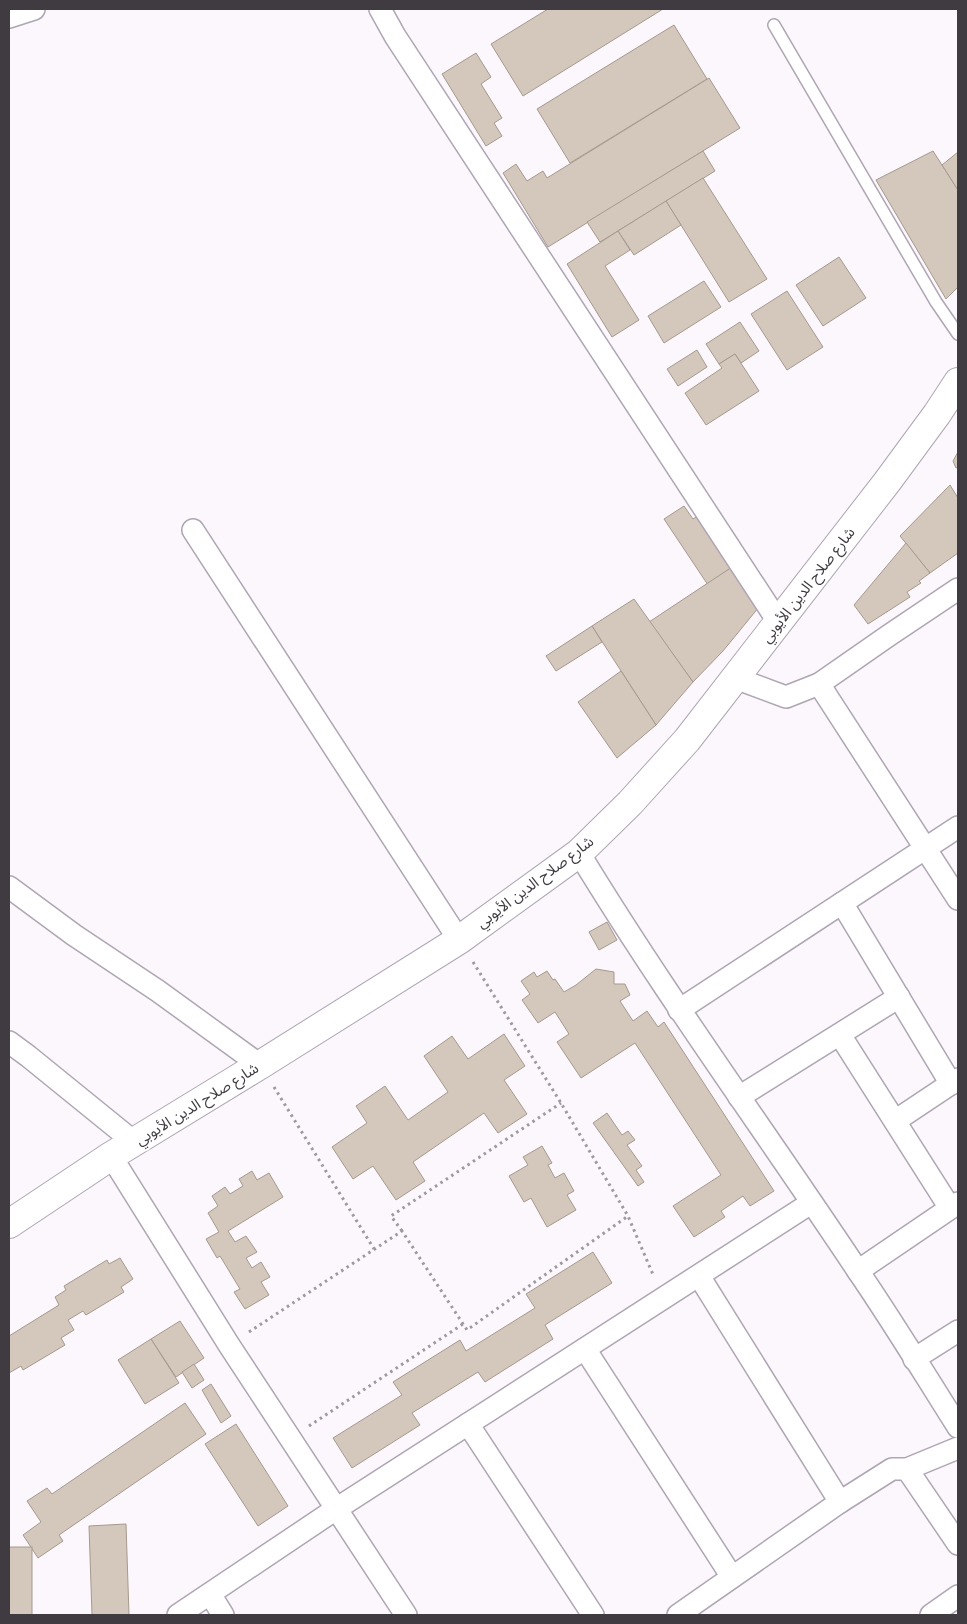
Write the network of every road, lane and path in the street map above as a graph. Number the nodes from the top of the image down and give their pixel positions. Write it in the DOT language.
graph roads {
  1 [pos="34,9"];
  2 [pos="380,9"];
  3 [pos="9,17"];
  4 [pos="774,25"];
  5 [pos="958,334"];
  6 [pos="958,382"];
  7 [pos="193,530"];
  8 [pos="958,589"];
  9 [pos="779,623"];
  10 [pos="735,678"];
  11 [pos="819,684"];
  12 [pos="958,827"];
  13 [pos="926,848"];
  14 [pos="579,853"];
  15 [pos="9,887"];
  16 [pos="958,899"];
  17 [pos="842,903"];
  18 [pos="459,940"];
  19 [pos="899,998"];
  20 [pos="679,1010"];
  21 [pos="840,1035"];
  22 [pos="9,1042"];
  23 [pos="260,1065"];
  24 [pos="955,1082"];
  25 [pos="739,1097"];
  26 [pos="561,1103"];
  27 [pos="895,1121"];
  28 [pos="134,1142"];
  29 [pos="111,1156"];
  30 [pos="811,1203"];
  31 [pos="954,1206"];
  32 [pos="628,1216"];
  33 [pos="9,1224"];
  34 [pos="402,1231"];
  35 [pos="374,1250"];
  36 [pos="858,1270"];
  37 [pos="699,1276"];
  38 [pos="664,1298"];
  39 [pos="462,1324"];
  40 [pos="958,1331"];
  41 [pos="229,1345"];
  42 [pos="585,1349"];
  43 [pos="914,1359"];
  44 [pos="468,1424"];
  45 [pos="958,1426"];
  46 [pos="290,1439"];
  47 [pos="958,1448"];
  48 [pos="907,1469"];
  49 [pos="840,1502"];
  50 [pos="336,1509"];
  51 [pos="958,1544"];
  52 [pos="732,1578"];
  53 [pos="210,1594"];
  54 [pos="958,1596"];
  55 [pos="178,1615"];
  56 [pos="223,1615"];
  57 [pos="406,1615"];
  58 [pos="593,1615"];
  59 [pos="678,1615"];
  60 [pos="931,1615"];
  1 -- 3 [label="street"];
  2 -- 9 [label="street"];
  4 -- 5 [label="lane"];
  6 -- 9 [label="main road, شارع صلاح الدين الأيوبي"];
  7 -- 18 [label="street"];
  8 -- 11 [label="street"];
  9 -- 10 [label="main road, شارع صلاح الدين الأيوبي"];
  10 -- 11 [label="street"];
  10 -- 14 [label="main road, شارع صلاح الدين الأيوبي"];
  11 -- 13 [label="street"];
  12 -- 13 [label="street"];
  13 -- 16 [label="street"];
  13 -- 17 [label="street"];
  14 -- 18 [label="main road, شارع صلاح الدين الأيوبي"];
  14 -- 20 [label="street"];
  15 -- 23 [label="street"];
  17 -- 19 [label="street"];
  17 -- 20 [label="street"];
  18 -- 23 [label="main road, شارع صلاح الدين الأيوبي"];
  18 -- 26 [label="path"];
  19 -- 21 [label="street"];
  19 -- 24 [label="street"];
  20 -- 25 [label="street"];
  21 -- 25 [label="street"];
  21 -- 27 [label="street"];
  22 -- 28 [label="street"];
  23 -- 28 [label="main road, شارع صلاح الدين الأيوبي"];
  23 -- 35 [label="path"];
  24 -- 27 [label="street"];
  25 -- 30 [label="street"];
  26 -- 32 [label="path"];
  26 -- 34 [label="path"];
  27 -- 31 [label="street"];
  28 -- 29 [label="main road, شارع صلاح الدين الأيوبي"];
  29 -- 33 [label="main road, شارع صلاح الدين الأيوبي"];
  29 -- 41 [label="street"];
  30 -- 36 [label="street"];
  30 -- 37 [label="street"];
  31 -- 36 [label="street"];
  32 -- 38 [label="path"];
  32 -- 39 [label="path"];
  34 -- 35 [label="path"];
  34 -- 39 [label="path"];
  35 -- 41 [label="path"];
  36 -- 43 [label="street"];
  37 -- 38 [label="street"];
  37 -- 49 [label="street"];
  38 -- 42 [label="street"];
  39 -- 46 [label="path"];
  40 -- 43 [label="street"];
  41 -- 46 [label="street"];
  42 -- 44 [label="street"];
  42 -- 52 [label="street"];
  43 -- 45 [label="street"];
  44 -- 50 [label="street"];
  44 -- 58 [label="street"];
  46 -- 50 [label="street"];
  47 -- 48 [label="street"];
  48 -- 49 [label="street"];
  48 -- 51 [label="street"];
  49 -- 52 [label="street"];
  50 -- 53 [label="street"];
  50 -- 57 [label="street"];
  52 -- 59 [label="street"];
  53 -- 55 [label="street"];
  53 -- 56 [label="street"];
  54 -- 60 [label="street"];
}
